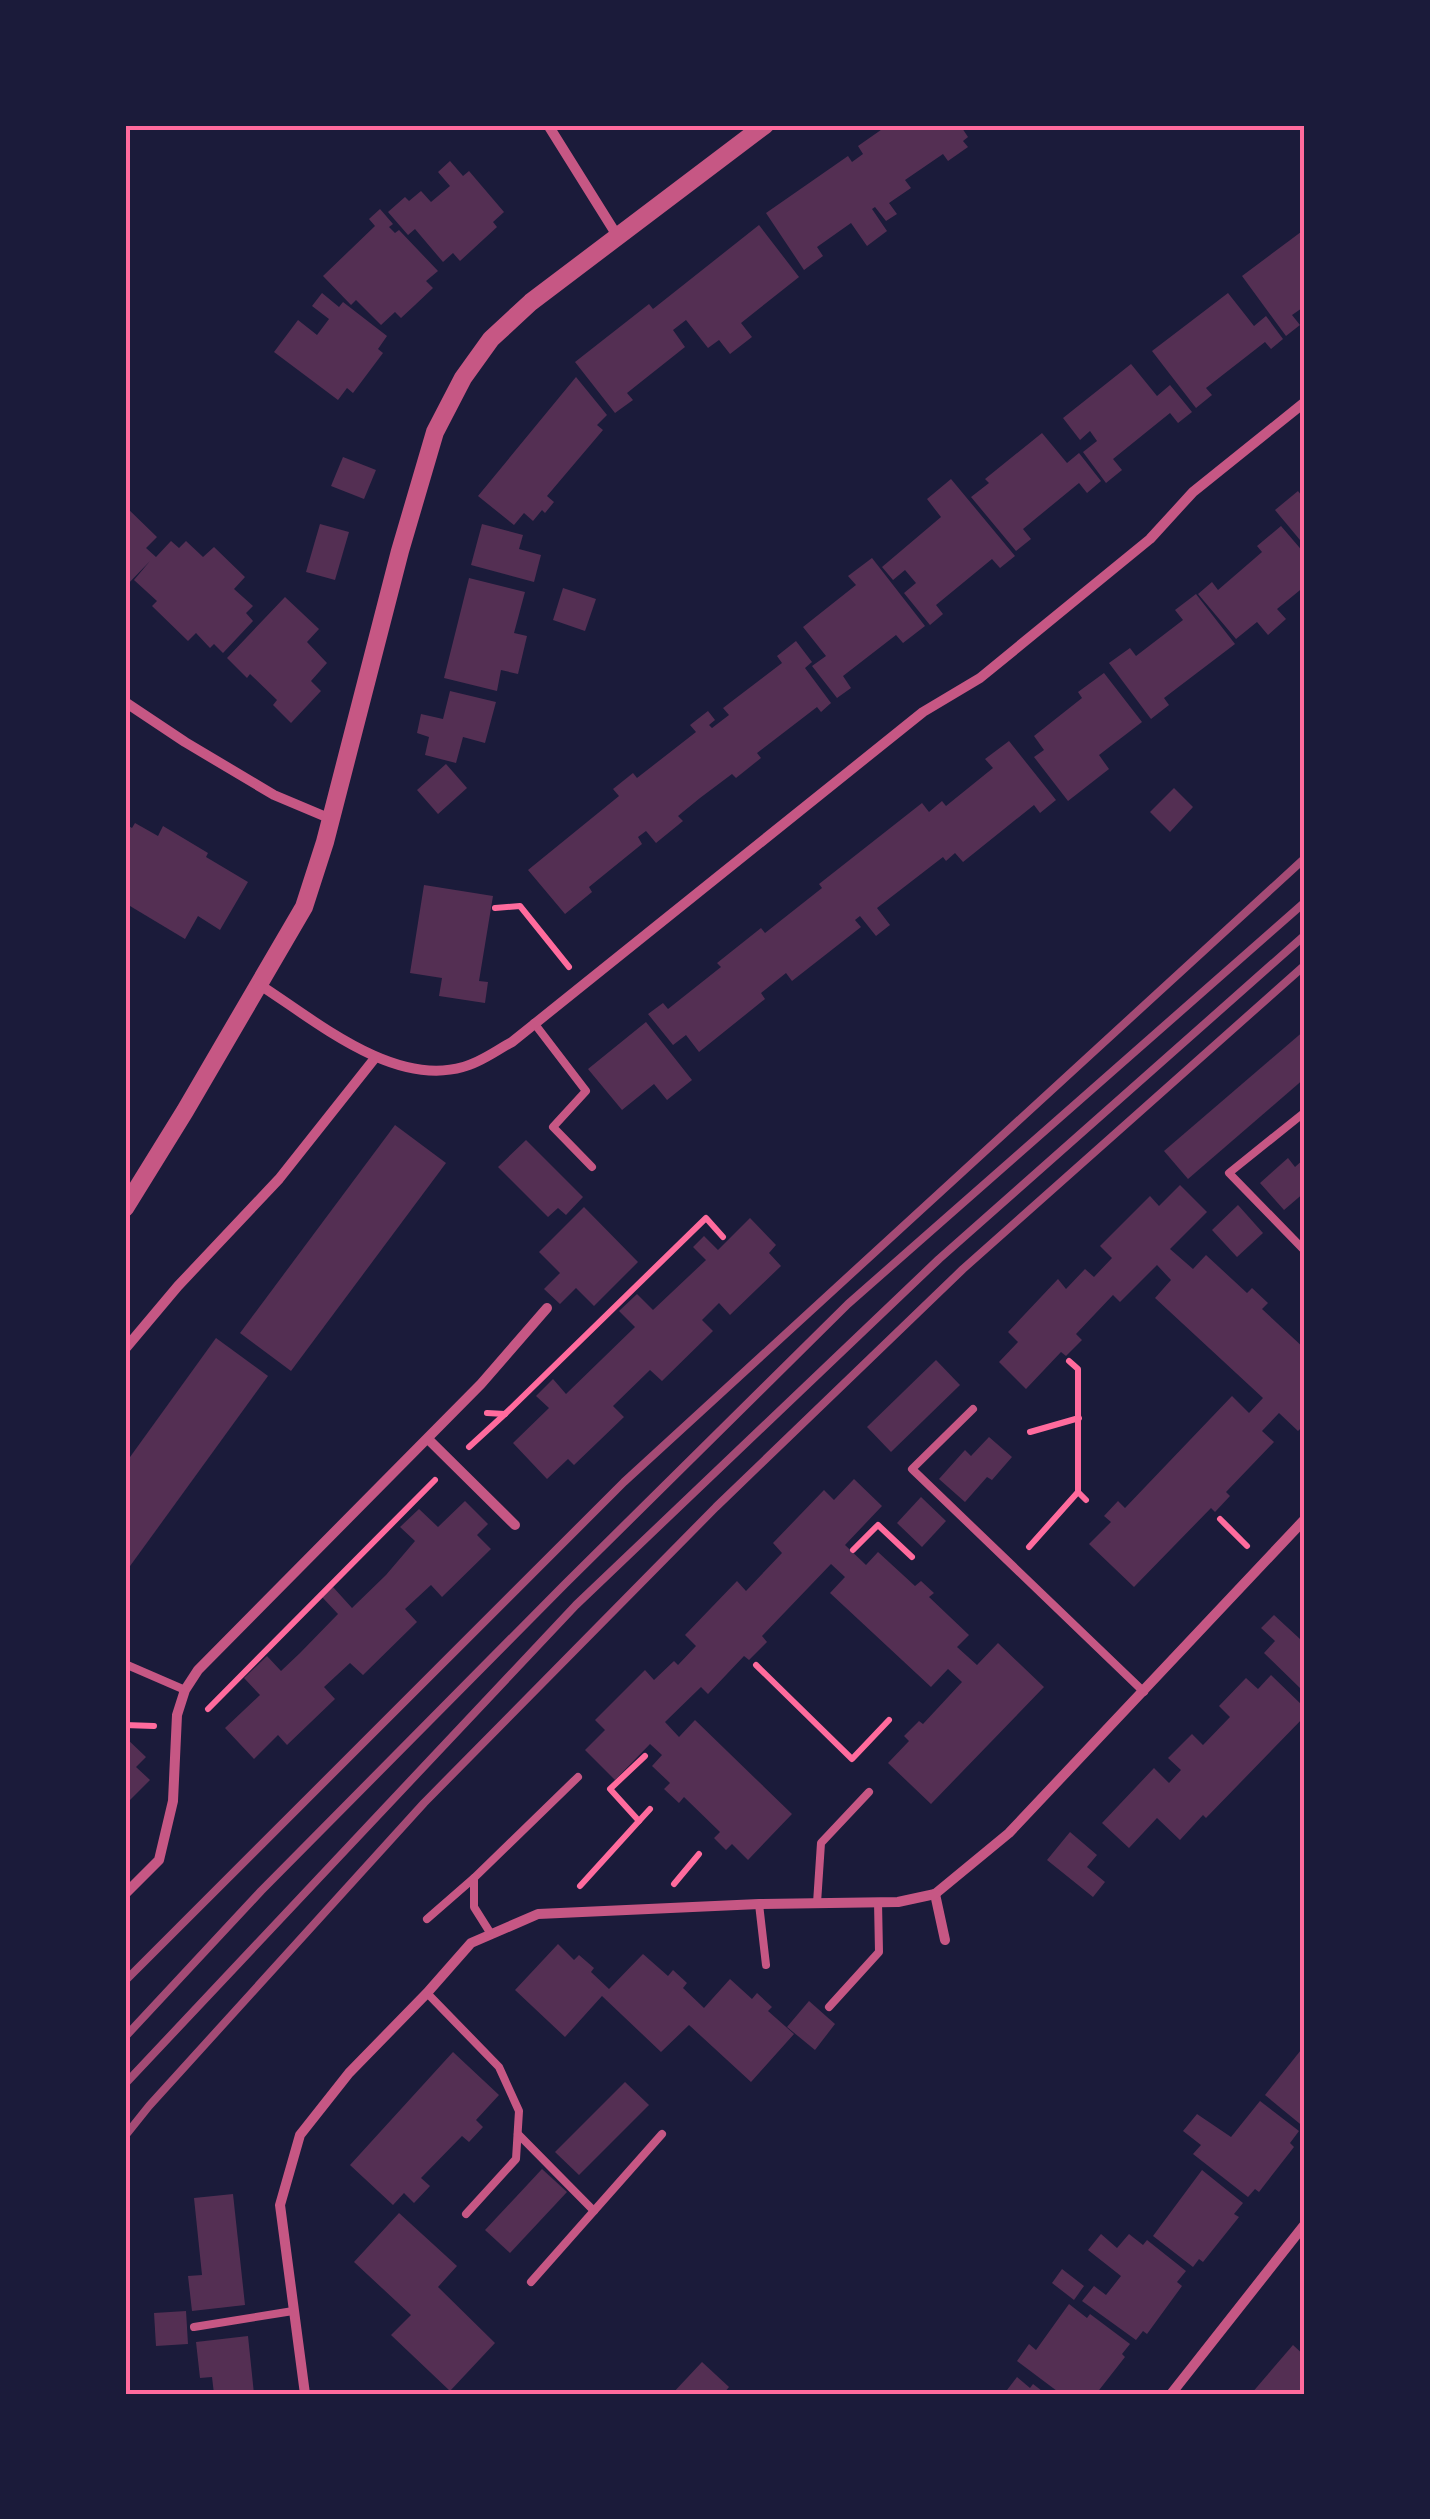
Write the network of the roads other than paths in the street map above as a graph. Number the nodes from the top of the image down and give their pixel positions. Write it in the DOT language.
graph roads {
  1 [pos="548,125"];
  2 [pos="766,125"];
  3 [pos="618,238"];
  4 [pos="1305,402"];
  5 [pos="125,702"];
  6 [pos="331,819"];
  7 [pos="260,985"];
  8 [pos="534,1022"];
  9 [pos="375,1058"];
  10 [pos="1305,1112"];
  11 [pos="592,1167"];
  12 [pos="125,1208"];
  13 [pos="1305,1251"];
  14 [pos="547,1308"];
  15 [pos="125,1349"];
  16 [pos="973,1409"];
  17 [pos="428,1439"];
  18 [pos="1305,1519"];
  19 [pos="514,1525"];
  20 [pos="125,1664"];
  21 [pos="185,1690"];
  22 [pos="1144,1692"];
  23 [pos="578,1777"];
  24 [pos="869,1792"];
  25 [pos="474,1878"];
  26 [pos="125,1894"];
  27 [pos="935,1894"];
  28 [pos="878,1902"];
  29 [pos="818,1903"];
  30 [pos="759,1904"];
  31 [pos="427,1919"];
  32 [pos="492,1934"];
  33 [pos="945,1940"];
  34 [pos="766,1965"];
  35 [pos="427,1993"];
  36 [pos="829,2007"];
  37 [pos="518,2134"];
  38 [pos="662,2134"];
  39 [pos="594,2211"];
  40 [pos="466,2214"];
  41 [pos="1305,2224"];
  42 [pos="531,2282"];
  43 [pos="292,2311"];
  44 [pos="194,2327"];
  45 [pos="304,2394"];
  46 [pos="1171,2394"];
  1 -- 3 [label="street"];
  2 -- 3 [label="street"];
  3 -- 6 [label="street"];
  4 -- 8 [label="street"];
  5 -- 6 [label="street"];
  6 -- 7 [label="street"];
  7 -- 9 [label="street"];
  7 -- 12 [label="street"];
  8 -- 9 [label="street"];
  8 -- 11 [label="lane"];
  9 -- 15 [label="street"];
  10 -- 13 [label="lane"];
  14 -- 17 [label="street"];
  16 -- 22 [label="lane"];
  17 -- 19 [label="street"];
  17 -- 21 [label="street"];
  18 -- 22 [label="street"];
  20 -- 21 [label="lane"];
  21 -- 26 [label="street"];
  22 -- 27 [label="street"];
  23 -- 25 [label="lane"];
  24 -- 29 [label="lane"];
  25 -- 31 [label="lane"];
  25 -- 32 [label="lane"];
  27 -- 28 [label="street"];
  27 -- 33 [label="street"];
  28 -- 29 [label="street"];
  28 -- 36 [label="lane"];
  29 -- 30 [label="street"];
  30 -- 32 [label="street"];
  30 -- 34 [label="lane"];
  32 -- 35 [label="street"];
  35 -- 37 [label="lane"];
  35 -- 43 [label="street"];
  37 -- 39 [label="lane"];
  37 -- 40 [label="lane"];
  38 -- 39 [label="lane"];
  39 -- 42 [label="lane"];
  41 -- 46 [label="street"];
  43 -- 44 [label="lane"];
  43 -- 45 [label="street"];
}
